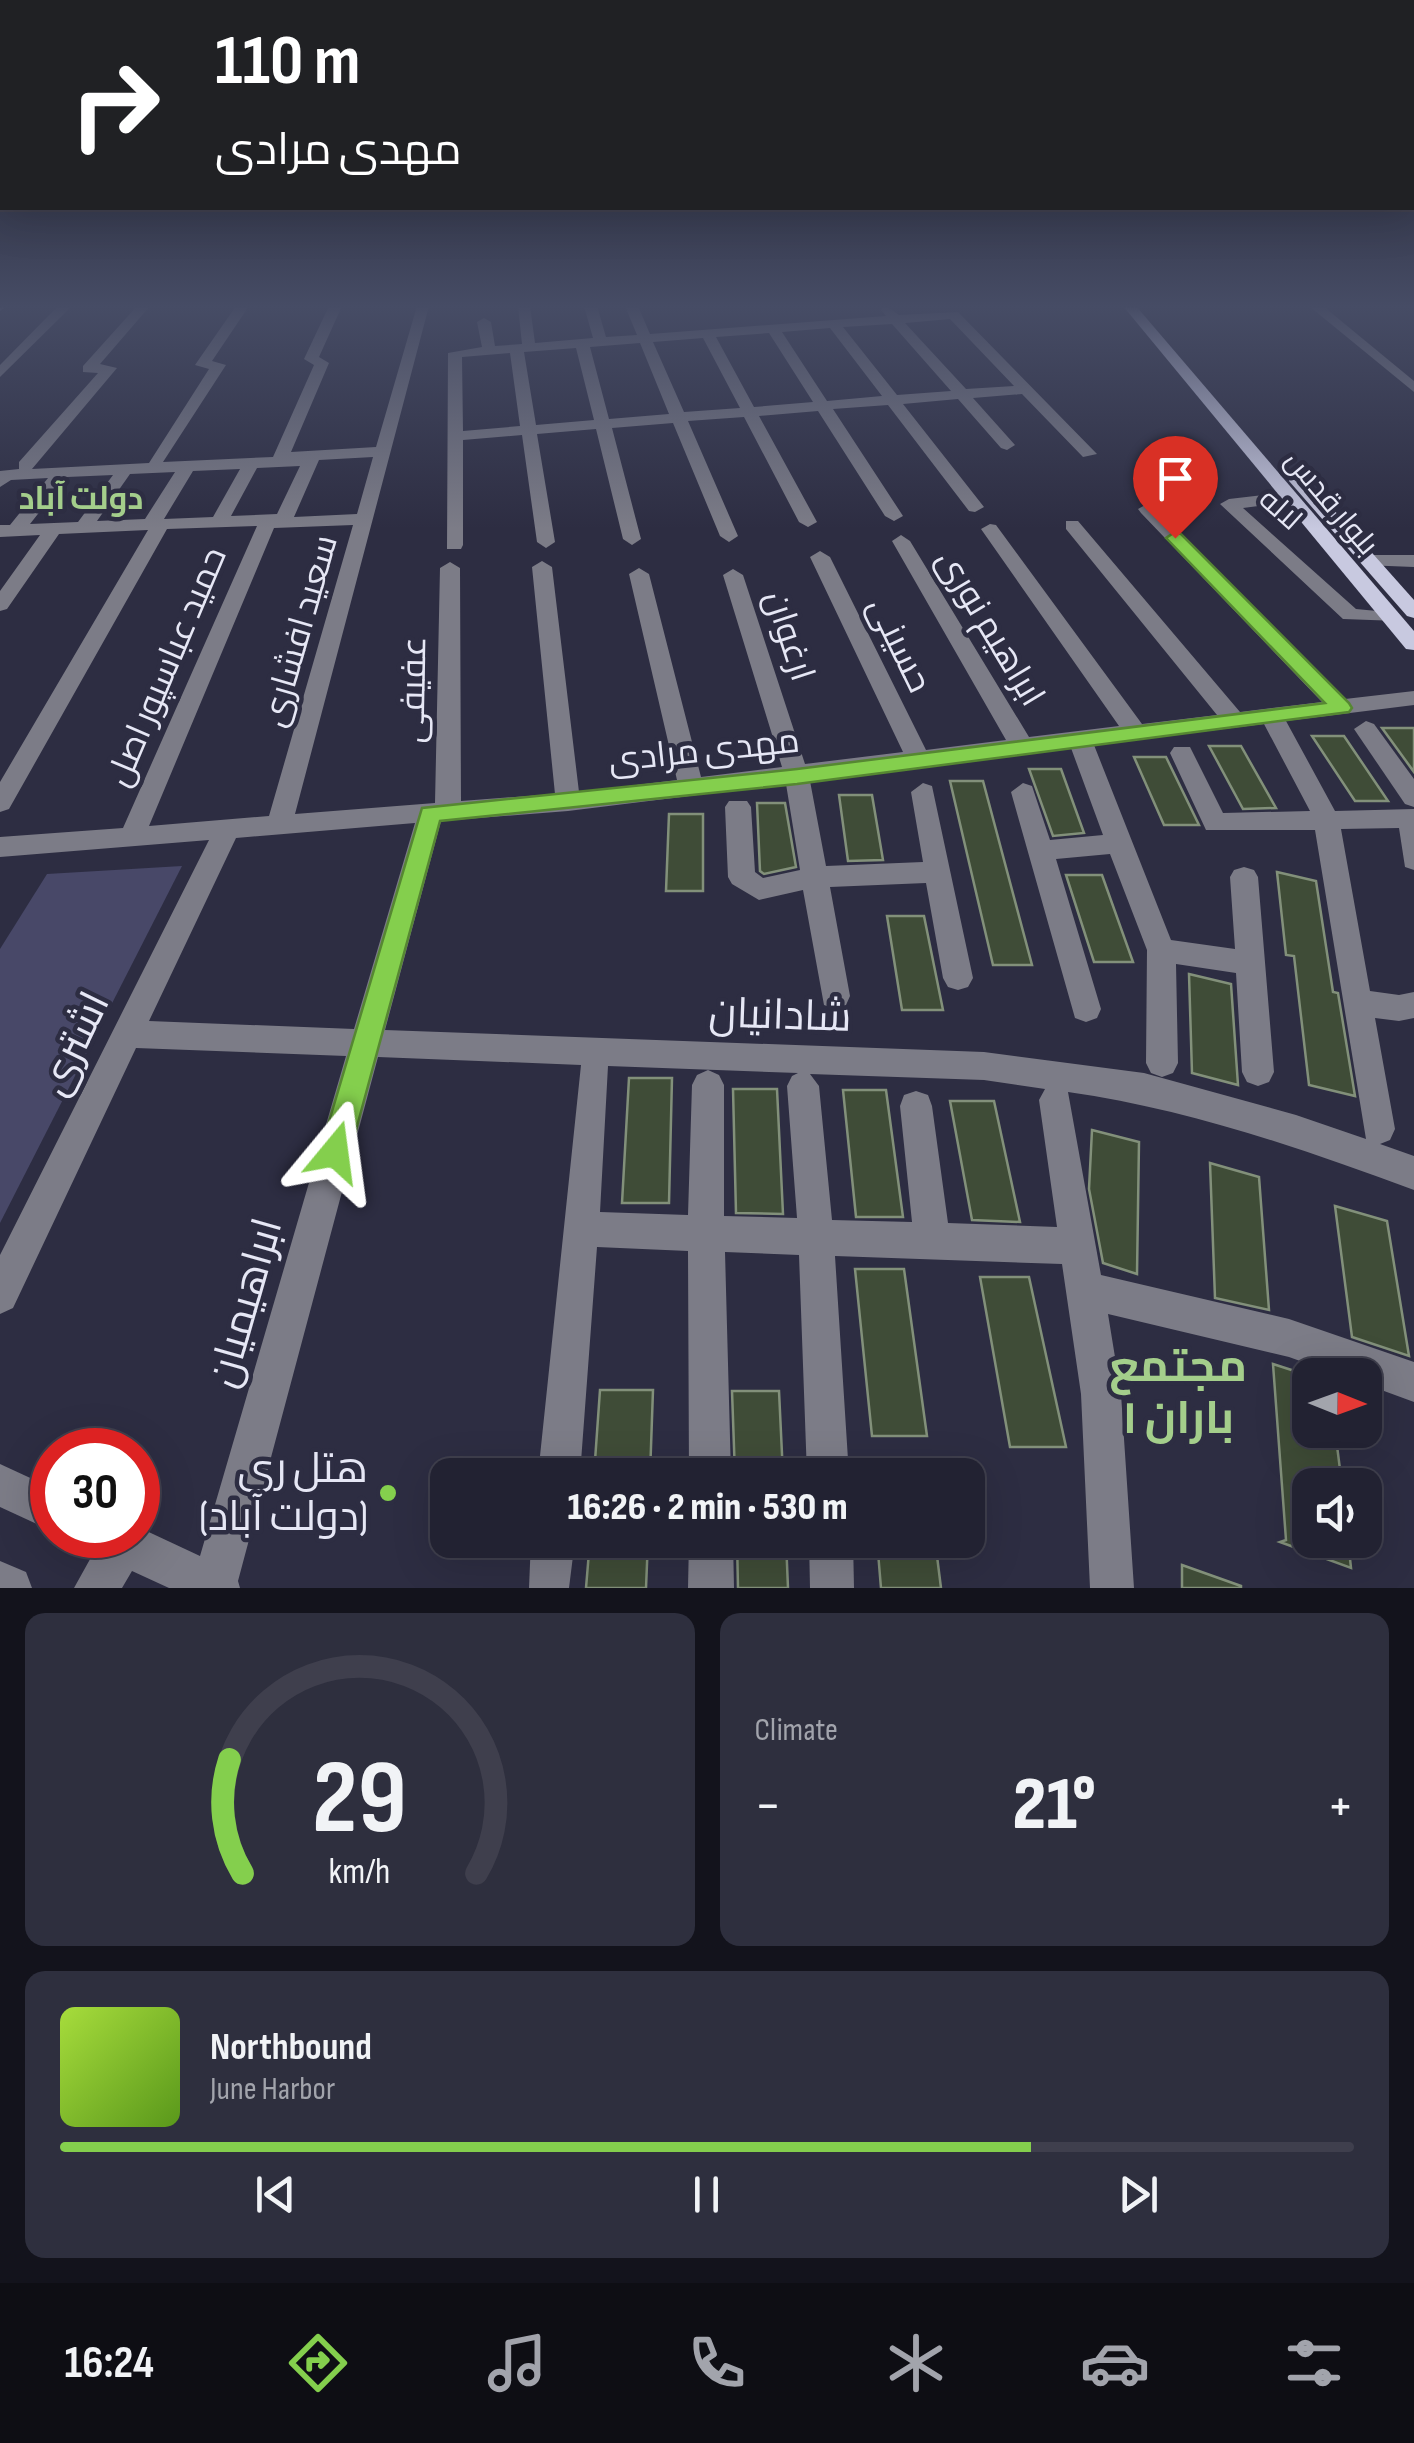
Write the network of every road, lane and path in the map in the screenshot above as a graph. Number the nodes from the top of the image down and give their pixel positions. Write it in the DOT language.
graph roads {
  1 [pos="99,380"];
  2 [pos="207,380"];
  3 [pos="314,380"];
  4 [pos="403,380"];
  5 [pos="456,380"];
  6 [pos="526,380"];
  7 [pos="591,380"];
  8 [pos="663,380"];
  9 [pos="733,380"];
  10 [pos="806,380"];
  11 [pos="877,380"];
  12 [pos="949,380"];
  13 [pos="1017,380"];
  14 [pos="1191,380"];
  15 [pos="1211,380"];
  16 [pos="1026,388"];
  17 [pos="961,394"];
  18 [pos="892,400"];
  19 [pos="822,406"];
  20 [pos="750,412"];
  21 [pos="678,417"];
  22 [pos="602,424"];
  23 [pos="531,430"];
  24 [pos="455,436"];
  25 [pos="1008,445"];
  26 [pos="384,452"];
  27 [pos="1089,454"];
  28 [pos="281,456"];
  29 [pos="251,462"];
  30 [pos="142,464"];
  31 [pos="188,465"];
  32 [pos="25,466"];
  33 [pos="0,467"];
  34 [pos="64,471"];
  35 [pos="0,482"];
  36 [pos="1290,497"];
  37 [pos="974,506"];
  38 [pos="1147,509"];
  39 [pos="894,516"];
  40 [pos="366,519"];
  41 [pos="219,522"];
  42 [pos="808,522"];
  43 [pos="267,524"];
  44 [pos="1072,526"];
  45 [pos="154,527"];
  46 [pos="84,528"];
  47 [pos="990,529"];
  48 [pos="5,533"];
  49 [pos="50,534"];
  50 [pos="729,536"];
  51 [pos="632,539"];
  52 [pos="546,542"];
  53 [pos="902,542"];
  54 [pos="820,558"];
  55 [pos="1414,561"];
  56 [pos="1370,562"];
  57 [pos="542,567"];
  58 [pos="639,574"];
  59 [pos="733,574"];
  60 [pos="0,605"];
  61 [pos="1414,612"];
  62 [pos="1391,617"];
  63 [pos="1414,644"];
  64 [pos="1414,698"];
  65 [pos="1341,708"];
  66 [pos="1272,717"];
  67 [pos="1236,722"];
  68 [pos="1366,729"];
  69 [pos="1137,734"];
  70 [pos="1080,741"];
  71 [pos="1024,748"];
  72 [pos="1182,753"];
  73 [pos="919,760"];
  74 [pos="797,776"];
  75 [pos="691,788"];
  76 [pos="923,792"];
  77 [pos="1023,792"];
  78 [pos="568,802"];
  79 [pos="0,803"];
  80 [pos="738,807"];
  81 [pos="1413,811"];
  82 [pos="439,813"];
  83 [pos="1326,818"];
  84 [pos="279,827"];
  85 [pos="226,831"];
  86 [pos="130,838"];
  87 [pos="1122,843"];
  88 [pos="0,847"];
  89 [pos="1038,851"];
  90 [pos="1414,860"];
  91 [pos="938,872"];
  92 [pos="1244,877"];
  93 [pos="815,878"];
  94 [pos="1161,950"];
  95 [pos="1248,963"];
  96 [pos="958,978"];
  97 [pos="835,996"];
  98 [pos="1357,1002"];
  99 [pos="1414,1005"];
  100 [pos="1086,1009"];
  101 [pos="128,1034"];
  102 [pos="365,1043"];
  103 [pos="1162,1064"];
  104 [pos="594,1071"];
  105 [pos="1258,1072"];
  106 [pos="708,1085"];
  107 [pos="804,1086"];
  108 [pos="1055,1100"];
  109 [pos="916,1106"];
  110 [pos="1378,1129"];
  111 [pos="1414,1173"];
  112 [pos="583,1229"];
  113 [pos="706,1233"];
  114 [pos="816,1237"];
  115 [pos="932,1241"];
  116 [pos="1076,1246"];
  117 [pos="1082,1289"];
  118 [pos="0,1294"];
  119 [pos="1414,1382"];
  120 [pos="561,1458"];
  121 [pos="710,1458"];
  122 [pos="827,1458"];
  123 [pos="0,1485"];
  124 [pos="30,1499"];
  125 [pos="108,1558"];
  126 [pos="155,1558"];
  127 [pos="710,1558"];
  128 [pos="831,1558"];
  129 [pos="0,1583"];
  130 [pos="216,1587"];
  131 [pos="10,1588"];
  132 [pos="97,1588"];
  133 [pos="711,1588"];
  134 [pos="832,1588"];
  135 [pos="1112,1588"];
  1 -- 32 [label="street"];
  2 -- 30 [label="street"];
  3 -- 28 [label="street"];
  4 -- 26 [label="street, سعید افشاری"];
  5 -- 24 [label="street, عفیفی"];
  6 -- 23 [label="street"];
  7 -- 22 [label="street"];
  8 -- 21 [label="street"];
  9 -- 20 [label="street"];
  10 -- 19 [label="street"];
  11 -- 18 [label="street"];
  12 -- 17 [label="street"];
  13 -- 16 [label="street"];
  14 -- 36 [label="main road, بلوار قدس"];
  15 -- 56 [label="main road, بلوار قدس"];
  16 -- 17 [label="street"];
  16 -- 27 [label="street"];
  17 -- 18 [label="street"];
  17 -- 25 [label="street"];
  18 -- 19 [label="street"];
  18 -- 37 [label="street"];
  19 -- 20 [label="street"];
  19 -- 39 [label="street"];
  20 -- 21 [label="street"];
  20 -- 42 [label="street"];
  21 -- 22 [label="street"];
  21 -- 50 [label="street"];
  22 -- 23 [label="street"];
  22 -- 51 [label="street"];
  23 -- 24 [label="street"];
  23 -- 52 [label="street"];
  24 -- 82 [label="street, عفیفی"];
  26 -- 28 [label="street"];
  26 -- 40 [label="street, سعید افشاری"];
  28 -- 30 [label="street"];
  29 -- 31 [label="street"];
  29 -- 41 [label="street"];
  29 -- 41 [label="street"];
  30 -- 31 [label="street"];
  30 -- 32 [label="street"];
  30 -- 34 [label="street"];
  30 -- 46 [label="street"];
  31 -- 45 [label="street"];
  32 -- 33 [label="street"];
  34 -- 35 [label="street"];
  34 -- 48 [label="street"];
  36 -- 62 [label="main road, بلوار قدس"];
  36 -- 62 [label="street, لاله"];
  38 -- 65 [label="street"];
  40 -- 43 [label="street"];
  40 -- 84 [label="street, سعید افشاری"];
  41 -- 45 [label="street"];
  43 -- 45 [label="street"];
  43 -- 86 [label="street, حمید عباسپور اصل"];
  44 -- 67 [label="street"];
  45 -- 46 [label="street"];
  45 -- 49 [label="street"];
  45 -- 79 [label="street"];
  46 -- 48 [label="street"];
  47 -- 69 [label="street"];
  48 -- 49 [label="street"];
  49 -- 60 [label="street"];
  53 -- 71 [label="street, ابراهیم نوری"];
  54 -- 73 [label="street, حسینی"];
  55 -- 56 [label="street"];
  56 -- 61 [label="main road, بلوار قدس"];
  57 -- 78 [label="street"];
  58 -- 75 [label="street"];
  59 -- 74 [label="street, ارغوان"];
  62 -- 63 [label="main road, بلوار قدس"];
  64 -- 65 [label="street, مهدی مرادی"];
  65 -- 66 [label="street, مهدی مرادی"];
  66 -- 67 [label="street, مهدی مرادی"];
  66 -- 83 [label="street"];
  67 -- 69 [label="street, مهدی مرادی"];
  68 -- 81 [label="street"];
  69 -- 70 [label="street, مهدی مرادی"];
  70 -- 71 [label="street, مهدی مرادی"];
  70 -- 87 [label="street"];
  71 -- 73 [label="street, مهدی مرادی"];
  72 -- 83 [label="street"];
  73 -- 74 [label="street, مهدی مرادی"];
  74 -- 75 [label="street, مهدی مرادی"];
  74 -- 93 [label="street, ارغوان"];
  75 -- 78 [label="street, مهدی مرادی"];
  76 -- 91 [label="street"];
  77 -- 89 [label="street"];
  78 -- 82 [label="street, مهدی مرادی"];
  80 -- 93 [label="street"];
  81 -- 83 [label="street"];
  81 -- 90 [label="street"];
  82 -- 84 [label="street, مهدی مرادی"];
  82 -- 102 [label="street, ابراهیمیان"];
  83 -- 98 [label="street"];
  84 -- 85 [label="street, مهدی مرادی"];
  85 -- 86 [label="street, مهدی مرادی"];
  85 -- 101 [label="street, اشتری"];
  86 -- 88 [label="street, مهدی مرادی"];
  87 -- 89 [label="street"];
  87 -- 94 [label="street"];
  89 -- 100 [label="street"];
  91 -- 93 [label="street"];
  91 -- 96 [label="street"];
  92 -- 95 [label="street"];
  93 -- 97 [label="street, ارغوان"];
  94 -- 95 [label="street"];
  94 -- 103 [label="street"];
  95 -- 105 [label="street"];
  98 -- 99 [label="street"];
  98 -- 110 [label="street"];
  101 -- 102 [label="street, شادانیان"];
  101 -- 118 [label="street, اشتری"];
  102 -- 111 [label="street, شادانیان"];
  102 -- 130 [label="street, ابراهیمیان"];
  104 -- 112 [label="street"];
  106 -- 113 [label="street"];
  107 -- 114 [label="street"];
  108 -- 116 [label="street"];
  109 -- 115 [label="street"];
  112 -- 113 [label="street"];
  112 -- 120 [label="street"];
  113 -- 114 [label="street"];
  113 -- 121 [label="street"];
  114 -- 115 [label="street"];
  114 -- 122 [label="street"];
  115 -- 116 [label="street"];
  116 -- 117 [label="street"];
  117 -- 119 [label="street"];
  117 -- 135 [label="street"];
  123 -- 124 [label="street"];
  125 -- 132 [label="street"];
  126 -- 130 [label="street"];
  127 -- 133 [label="street"];
  128 -- 134 [label="street"];
  129 -- 131 [label="street"];
}
